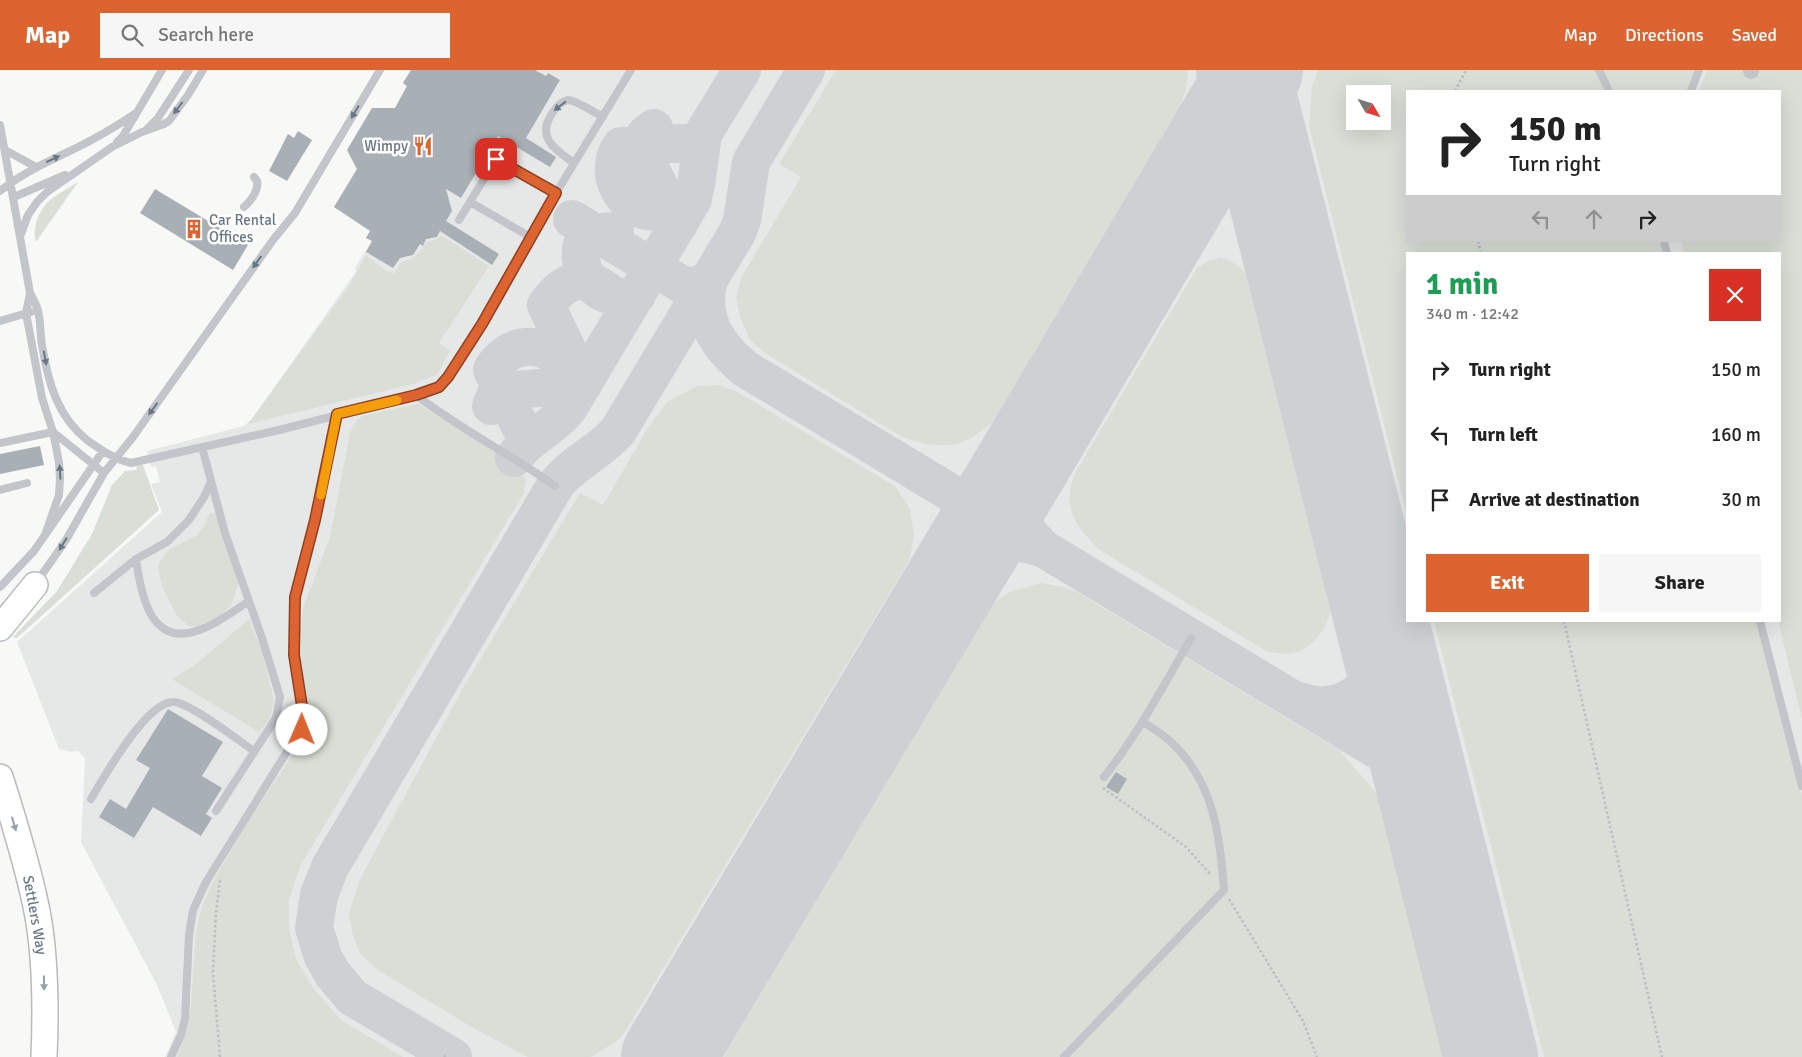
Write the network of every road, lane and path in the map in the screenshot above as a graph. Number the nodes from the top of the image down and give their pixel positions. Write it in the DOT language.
graph roads {
  1 [pos="162,70"];
  2 [pos="189,70"];
  3 [pos="203,70"];
  4 [pos="380,70"];
  5 [pos="631,70"];
  6 [pos="1466,70"];
  7 [pos="1599,70"];
  8 [pos="1699,70"];
  9 [pos="1456,90"];
  10 [pos="1609,90"];
  11 [pos="1691,90"];
  12 [pos="136,113"];
  13 [pos="603,118"];
  14 [pos="0,125"];
  15 [pos="145,131"];
  16 [pos="504,146"];
  17 [pos="112,147"];
  18 [pos="3,149"];
  19 [pos="496,159"];
  20 [pos="574,163"];
  21 [pos="36,167"];
  22 [pos="78,170"];
  23 [pos="254,177"];
  24 [pos="11,183"];
  25 [pos="0,191"];
  26 [pos="556,193"];
  27 [pos="14,198"];
  28 [pos="470,202"];
  29 [pos="244,207"];
  30 [pos="459,220"];
  31 [pos="20,234"];
  32 [pos="532,238"];
  33 [pos="30,293"];
  34 [pos="38,310"];
  35 [pos="26,313"];
  36 [pos="0,321"];
  37 [pos="168,389"];
  38 [pos="176,395"];
  39 [pos="416,395"];
  40 [pos="337,414"];
  41 [pos="53,432"];
  42 [pos="0,443"];
  43 [pos="202,447"];
  44 [pos="103,451"];
  45 [pos="115,458"];
  46 [pos="93,464"];
  47 [pos="104,473"];
  48 [pos="211,482"];
  49 [pos="27,483"];
  50 [pos="555,486"];
  51 [pos="0,490"];
  52 [pos="45,535"];
  53 [pos="136,559"];
  54 [pos="35,584"];
  55 [pos="0,588"];
  56 [pos="94,593"];
  57 [pos="249,601"];
  58 [pos="0,614"];
  59 [pos="1564,622"];
  60 [pos="1760,622"];
  61 [pos="0,628"];
  62 [pos="1191,638"];
  63 [pos="1143,722"];
  64 [pos="254,751"];
  65 [pos="0,778"];
  66 [pos="1104,778"];
  67 [pos="1802,786"];
  68 [pos="91,799"];
  69 [pos="216,811"];
  70 [pos="223,856"];
  71 [pos="447,1053"];
  72 [pos="44,1057"];
  73 [pos="171,1057"];
  74 [pos="220,1057"];
  75 [pos="444,1057"];
  76 [pos="1064,1057"];
  77 [pos="1662,1057"];
  1 -- 12 [label="lane"];
  2 -- 15 [label="lane"];
  3 -- 15 [label="lane, one-way"];
  4 -- 37 [label="lane, one-way"];
  5 -- 13 [label="lane"];
  6 -- 9 [label="path"];
  7 -- 10 [label="lane"];
  8 -- 11 [label="lane"];
  12 -- 17 [label="lane"];
  21 -- 12 [label="lane, one-way"];
  13 -- 20 [label="lane"];
  13 -- 20 [label="lane, one-way"];
  14 -- 18 [label="lane"];
  15 -- 17 [label="lane"];
  16 -- 19 [label="lane"];
  17 -- 22 [label="lane"];
  18 -- 21 [label="lane"];
  18 -- 24 [label="lane"];
  19 -- 26 [label="lane"];
  19 -- 28 [label="lane"];
  20 -- 26 [label="lane"];
  21 -- 24 [label="lane"];
  22 -- 27 [label="lane"];
  22 -- 31 [label="lane"];
  23 -- 29 [label="lane"];
  24 -- 25 [label="lane"];
  24 -- 27 [label="lane"];
  26 -- 32 [label="lane"];
  27 -- 31 [label="lane"];
  28 -- 30 [label="lane"];
  28 -- 32 [label="lane"];
  31 -- 33 [label="lane"];
  32 -- 39 [label="lane"];
  33 -- 34 [label="lane"];
  33 -- 35 [label="lane"];
  34 -- 35 [label="lane"];
  34 -- 44 [label="lane, one-way"];
  35 -- 36 [label="lane"];
  35 -- 41 [label="lane"];
  37 -- 38 [label="lane"];
  37 -- 45 [label="lane, one-way"];
  39 -- 40 [label="lane"];
  39 -- 50 [label="lane"];
  40 -- 43 [label="lane"];
  40 -- 70 [label="lane"];
  41 -- 42 [label="lane"];
  41 -- 46 [label="lane"];
  52 -- 41 [label="lane, one-way"];
  43 -- 45 [label="lane"];
  43 -- 48 [label="lane"];
  44 -- 45 [label="lane"];
  44 -- 46 [label="lane"];
  45 -- 47 [label="lane"];
  46 -- 47 [label="lane"];
  46 -- 52 [label="lane"];
  47 -- 54 [label="lane, one-way"];
  48 -- 53 [label="lane"];
  48 -- 57 [label="lane"];
  49 -- 51 [label="lane"];
  52 -- 55 [label="lane"];
  53 -- 56 [label="lane"];
  53 -- 57 [label="lane"];
  54 -- 58 [label="lane"];
  54 -- 61 [label="main road"];
  57 -- 64 [label="lane"];
  59 -- 77 [label="path"];
  60 -- 67 [label="lane"];
  62 -- 63 [label="lane"];
  63 -- 66 [label="lane"];
  63 -- 76 [label="lane"];
  64 -- 68 [label="lane"];
  64 -- 69 [label="lane"];
  65 -- 72 [label="main road, Settlers Way, one-way"];
  70 -- 73 [label="lane"];
  70 -- 74 [label="path"];
  71 -- 75 [label="path"];
}
